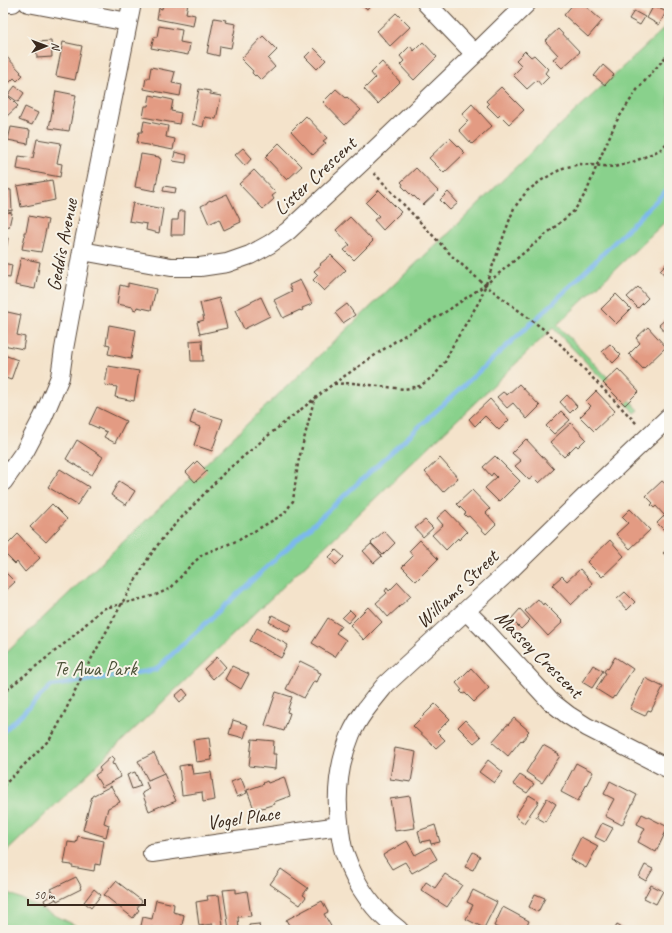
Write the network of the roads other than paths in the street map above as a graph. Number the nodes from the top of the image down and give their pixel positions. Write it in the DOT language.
graph roads {
  1 [pos="3,3"];
  2 [pos="13,3"];
  3 [pos="28,3"];
  4 [pos="132,3"];
  5 [pos="426,3"];
  6 [pos="527,3"];
  7 [pos="128,22"];
  8 [pos="475,54"];
  9 [pos="82,251"];
  10 [pos="666,425"];
  11 [pos="3,482"];
  12 [pos="466,611"];
  13 [pos="669,769"];
  14 [pos="339,826"];
  15 [pos="152,853"];
  16 [pos="399,930"];
  1 -- 2 [label="street"];
  3 -- 7 [label="street"];
  4 -- 7 [label="street, Geddis Avenue"];
  5 -- 8 [label="street"];
  6 -- 8 [label="street, Lister Crescent"];
  7 -- 9 [label="street, Geddis Avenue"];
  8 -- 9 [label="street, Lister Crescent"];
  9 -- 11 [label="street, Geddis Avenue"];
  10 -- 12 [label="street, Williams Street"];
  12 -- 13 [label="street, Massey Crescent"];
  12 -- 14 [label="street, Williams Street"];
  14 -- 15 [label="street, Vogel Place"];
  14 -- 16 [label="street, Williams Street"];
}
